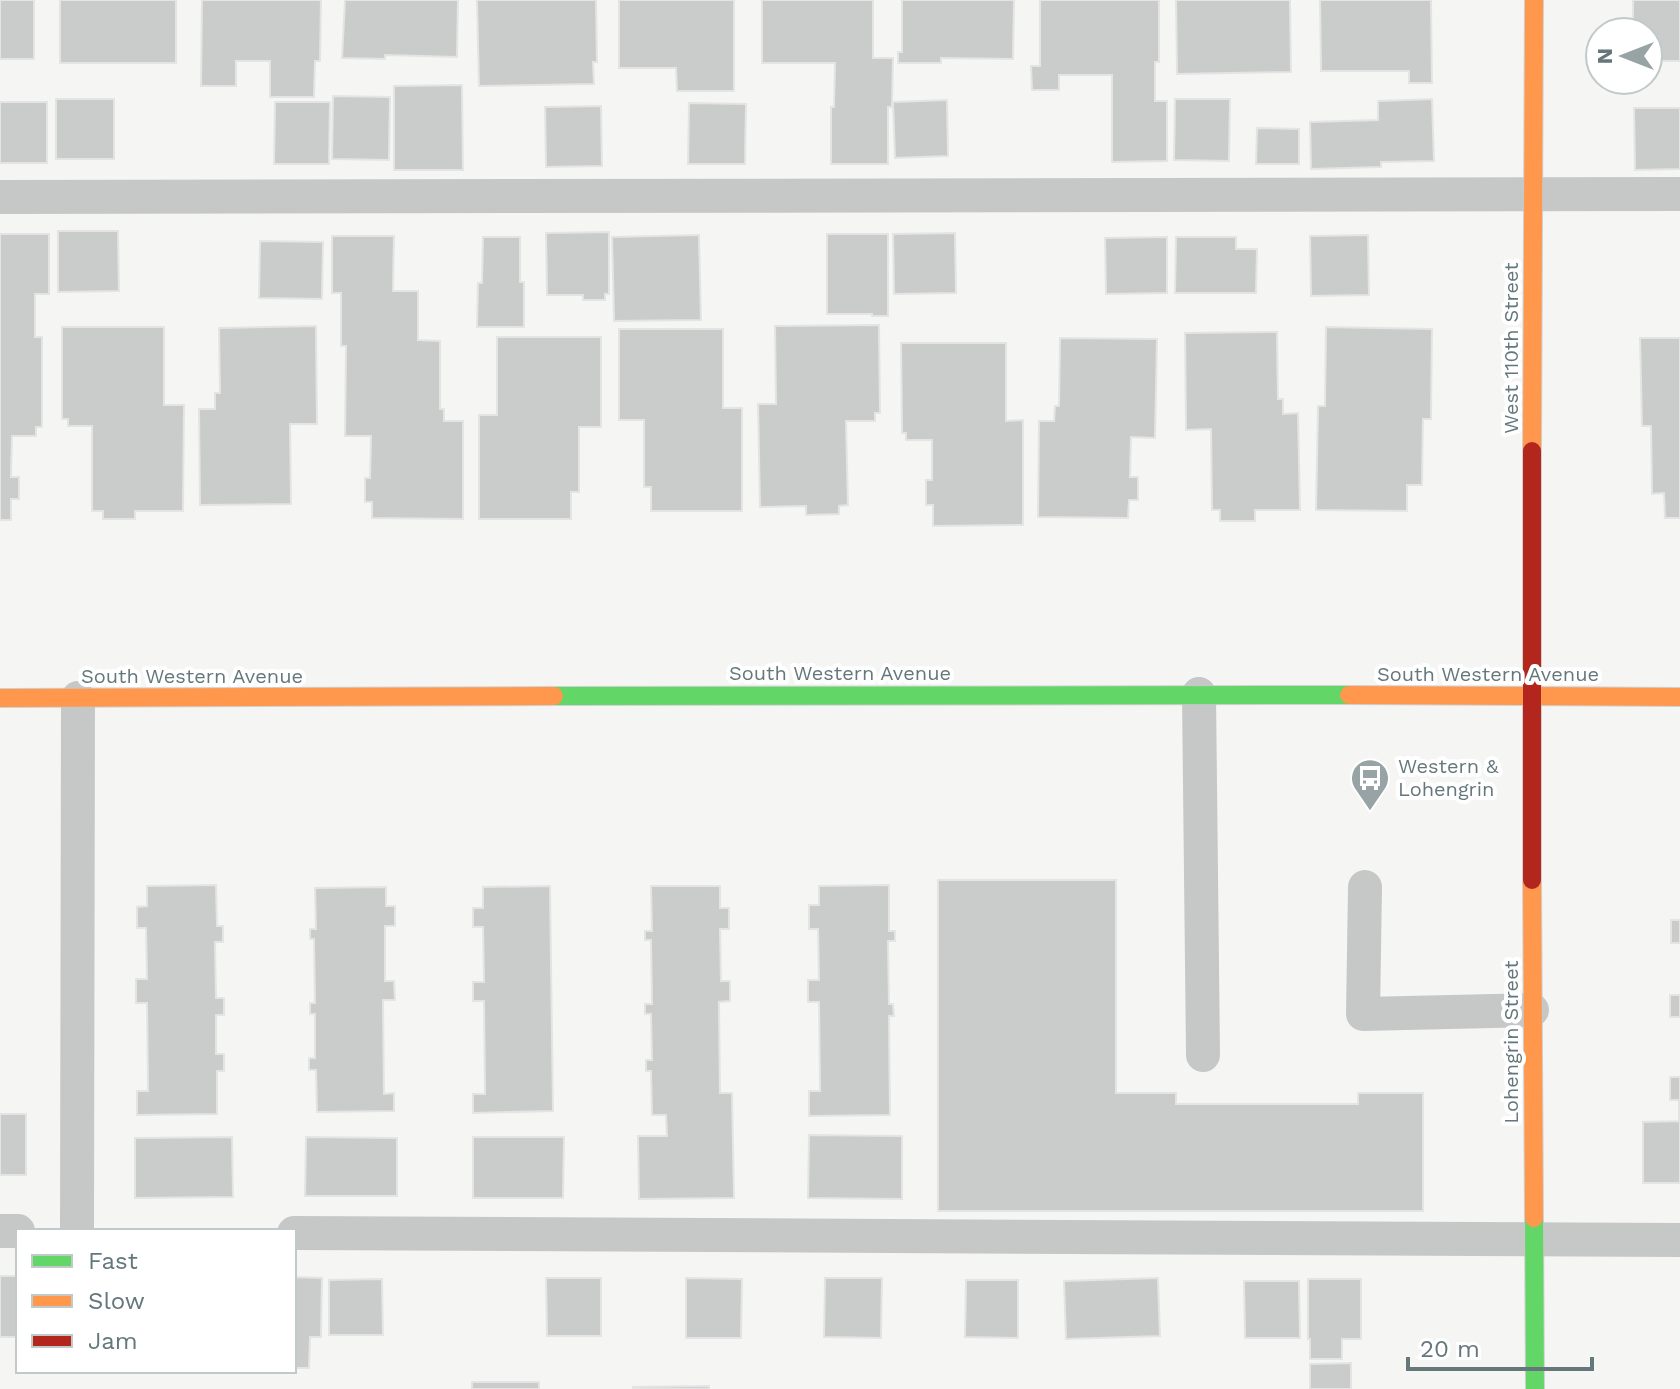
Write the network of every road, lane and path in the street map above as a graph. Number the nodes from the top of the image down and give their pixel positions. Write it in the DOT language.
graph roads {
  1 [pos="1534,0"];
  2 [pos="1680,194"];
  3 [pos="1534,195"];
  4 [pos="0,197"];
  5 [pos="1199,694"];
  6 [pos="1531,696"];
  7 [pos="1680,697"];
  8 [pos="0,698"];
  9 [pos="78,698"];
  10 [pos="1365,887"];
  11 [pos="1532,1010"];
  12 [pos="1203,1055"];
  13 [pos="77,1229"];
  14 [pos="296,1233"];
  15 [pos="1534,1240"];
  16 [pos="1680,1240"];
  17 [pos="1535,1389"];
  1 -- 3 [label="main road, West 110th Street"];
  2 -- 3 [label="lane"];
  3 -- 4 [label="lane"];
  3 -- 6 [label="main road, West 110th Street"];
  5 -- 6 [label="main road, South Western Avenue"];
  5 -- 9 [label="main road, South Western Avenue"];
  5 -- 12 [label="lane"];
  6 -- 7 [label="main road, South Western Avenue"];
  6 -- 11 [label="main road, Lohengrin Street"];
  8 -- 9 [label="main road, South Western Avenue"];
  9 -- 13 [label="lane"];
  10 -- 11 [label="lane"];
  11 -- 15 [label="main road, Lohengrin Street"];
  14 -- 15 [label="lane"];
  15 -- 16 [label="lane"];
  15 -- 17 [label="main road, Lohengrin Street"];
}
